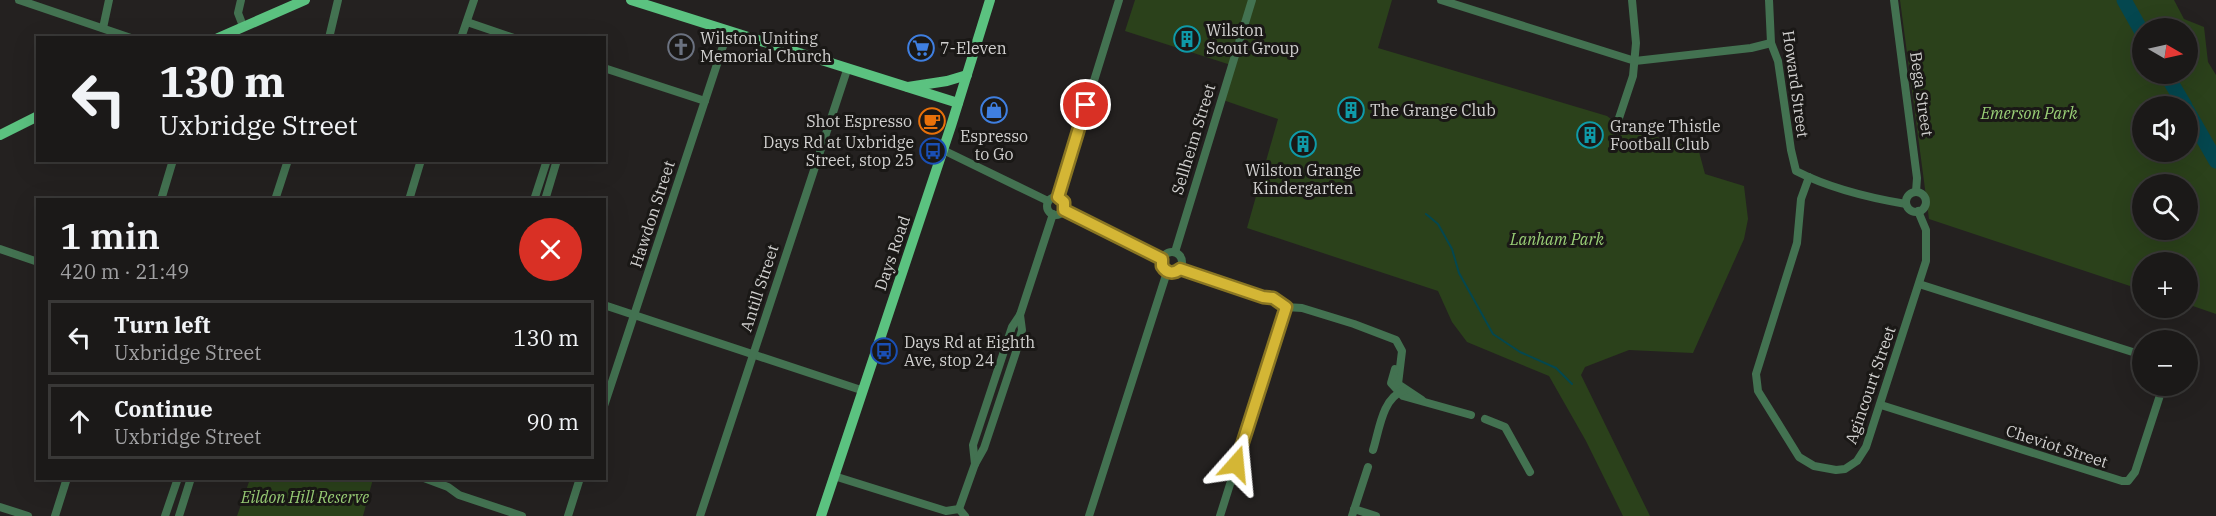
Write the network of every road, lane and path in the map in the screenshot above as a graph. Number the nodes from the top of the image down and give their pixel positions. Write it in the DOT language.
graph roads {
  1 [pos="19,0"];
  2 [pos="109,0"];
  3 [pos="241,0"];
  4 [pos="305,0"];
  5 [pos="338,0"];
  6 [pos="474,0"];
  7 [pos="631,0"];
  8 [pos="990,0"];
  9 [pos="1119,0"];
  10 [pos="1252,0"];
  11 [pos="1441,0"];
  12 [pos="1632,0"];
  13 [pos="1769,0"];
  14 [pos="1894,0"];
  15 [pos="466,21"];
  16 [pos="243,26"];
  17 [pos="103,28"];
  18 [pos="728,31"];
  19 [pos="125,36"];
  20 [pos="222,36"];
  21 [pos="329,36"];
  22 [pos="462,36"];
  23 [pos="508,36"];
  24 [pos="1771,43"];
  25 [pos="1635,61"];
  26 [pos="606,69"];
  27 [pos="847,70"];
  28 [pos="967,75"];
  29 [pos="904,88"];
  30 [pos="705,101"];
  31 [pos="958,103"];
  32 [pos="36,117"];
  33 [pos="1617,124"];
  34 [pos="0,135"];
  35 [pos="943,150"];
  36 [pos="172,162"];
  37 [pos="287,162"];
  38 [pos="421,162"];
  39 [pos="547,162"];
  40 [pos="557,162"];
  41 [pos="1809,177"];
  42 [pos="1916,192"];
  43 [pos="1058,197"];
  44 [pos="162,198"];
  45 [pos="276,198"];
  46 [pos="410,198"];
  47 [pos="535,198"];
  48 [pos="546,198"];
  49 [pos="1048,201"];
  50 [pos="1906,204"];
  51 [pos="1064,210"];
  52 [pos="1918,211"];
  53 [pos="1053,214"];
  54 [pos="0,249"];
  55 [pos="1175,252"];
  56 [pos="1162,259"];
  57 [pos="36,261"];
  58 [pos="1180,269"];
  59 [pos="1167,272"];
  60 [pos="1919,284"];
  61 [pos="606,307"];
  62 [pos="1286,307"];
  63 [pos="635,315"];
  64 [pos="2132,352"];
  65 [pos="753,354"];
  66 [pos="861,390"];
  67 [pos="1399,391"];
  68 [pos="2160,396"];
  69 [pos="606,400"];
  70 [pos="1881,405"];
  71 [pos="1471,415"];
  72 [pos="1485,419"];
  73 [pos="1373,450"];
  74 [pos="1368,467"];
  75 [pos="1530,472"];
  76 [pos="834,476"];
  77 [pos="66,480"];
  78 [pos="176,480"];
  79 [pos="190,480"];
  80 [pos="579,480"];
  81 [pos="448,483"];
  82 [pos="0,507"];
  83 [pos="962,512"];
  84 [pos="1353,513"];
  85 [pos="28,516"];
  86 [pos="55,516"];
  87 [pos="165,516"];
  88 [pos="179,516"];
  89 [pos="522,516"];
  90 [pos="568,516"];
  91 [pos="700,516"];
  92 [pos="821,516"];
  93 [pos="1089,516"];
  94 [pos="1220,516"];
  95 [pos="1376,516"];
  1 -- 17 [label="street"];
  2 -- 17 [label="street"];
  3 -- 16 [label="street"];
  4 -- 16 [label="main road"];
  5 -- 21 [label="street"];
  6 -- 15 [label="street"];
  7 -- 18 [label="main road"];
  8 -- 28 [label="main road, Days Road"];
  9 -- 43 [label="street"];
  10 -- 55 [label="street, Sellheim Street"];
  11 -- 25 [label="street"];
  12 -- 25 [label="street"];
  13 -- 24 [label="street, Howard Street"];
  14 -- 42 [label="street, Bega Street"];
  15 -- 22 [label="street"];
  15 -- 23 [label="street"];
  16 -- 20 [label="main road"];
  17 -- 19 [label="street"];
  18 -- 27 [label="main road"];
  18 -- 30 [label="street, Hawdon Street"];
  24 -- 25 [label="street"];
  24 -- 41 [label="street, Howard Street"];
  25 -- 33 [label="street"];
  26 -- 30 [label="street"];
  27 -- 29 [label="main road"];
  27 -- 65 [label="street, Antill Street"];
  28 -- 29 [label="main road"];
  28 -- 31 [label="main road, Days Road"];
  29 -- 31 [label="main road"];
  30 -- 63 [label="street, Hawdon Street"];
  31 -- 35 [label="main road, Days Road"];
  32 -- 34 [label="main road"];
  35 -- 49 [label="street"];
  35 -- 66 [label="main road, Days Road"];
  36 -- 44 [label="street"];
  37 -- 45 [label="street"];
  38 -- 46 [label="street"];
  39 -- 47 [label="street"];
  40 -- 48 [label="street"];
  41 -- 50 [label="street"];
  41 -- 70 [label="street, Agincourt Street"];
  42 -- 50 [label="street"];
  42 -- 52 [label="street"];
  43 -- 49 [label="street"];
  43 -- 51 [label="street"];
  49 -- 53 [label="street"];
  50 -- 52 [label="street"];
  51 -- 53 [label="street"];
  51 -- 56 [label="street"];
  52 -- 60 [label="street, Agincourt Street"];
  53 -- 83 [label="street"];
  54 -- 57 [label="street"];
  55 -- 56 [label="street"];
  55 -- 58 [label="street"];
  56 -- 59 [label="street"];
  58 -- 59 [label="street"];
  58 -- 62 [label="street"];
  59 -- 93 [label="street"];
  60 -- 64 [label="street"];
  60 -- 70 [label="street, Agincourt Street"];
  61 -- 63 [label="street"];
  62 -- 67 [label="street"];
  62 -- 94 [label="street"];
  63 -- 65 [label="street"];
  63 -- 69 [label="street, Hawdon Street"];
  65 -- 66 [label="street"];
  65 -- 91 [label="street, Antill Street"];
  66 -- 76 [label="main road, Days Road"];
  67 -- 71 [label="street"];
  67 -- 73 [label="street"];
  68 -- 70 [label="street, Cheviot Street"];
  72 -- 75 [label="street"];
  74 -- 84 [label="street"];
  76 -- 83 [label="street"];
  76 -- 92 [label="main road, Days Road"];
  77 -- 86 [label="street"];
  78 -- 87 [label="street"];
  79 -- 88 [label="street"];
  80 -- 90 [label="street"];
  81 -- 89 [label="street"];
  82 -- 85 [label="street"];
  84 -- 95 [label="street"];
}
